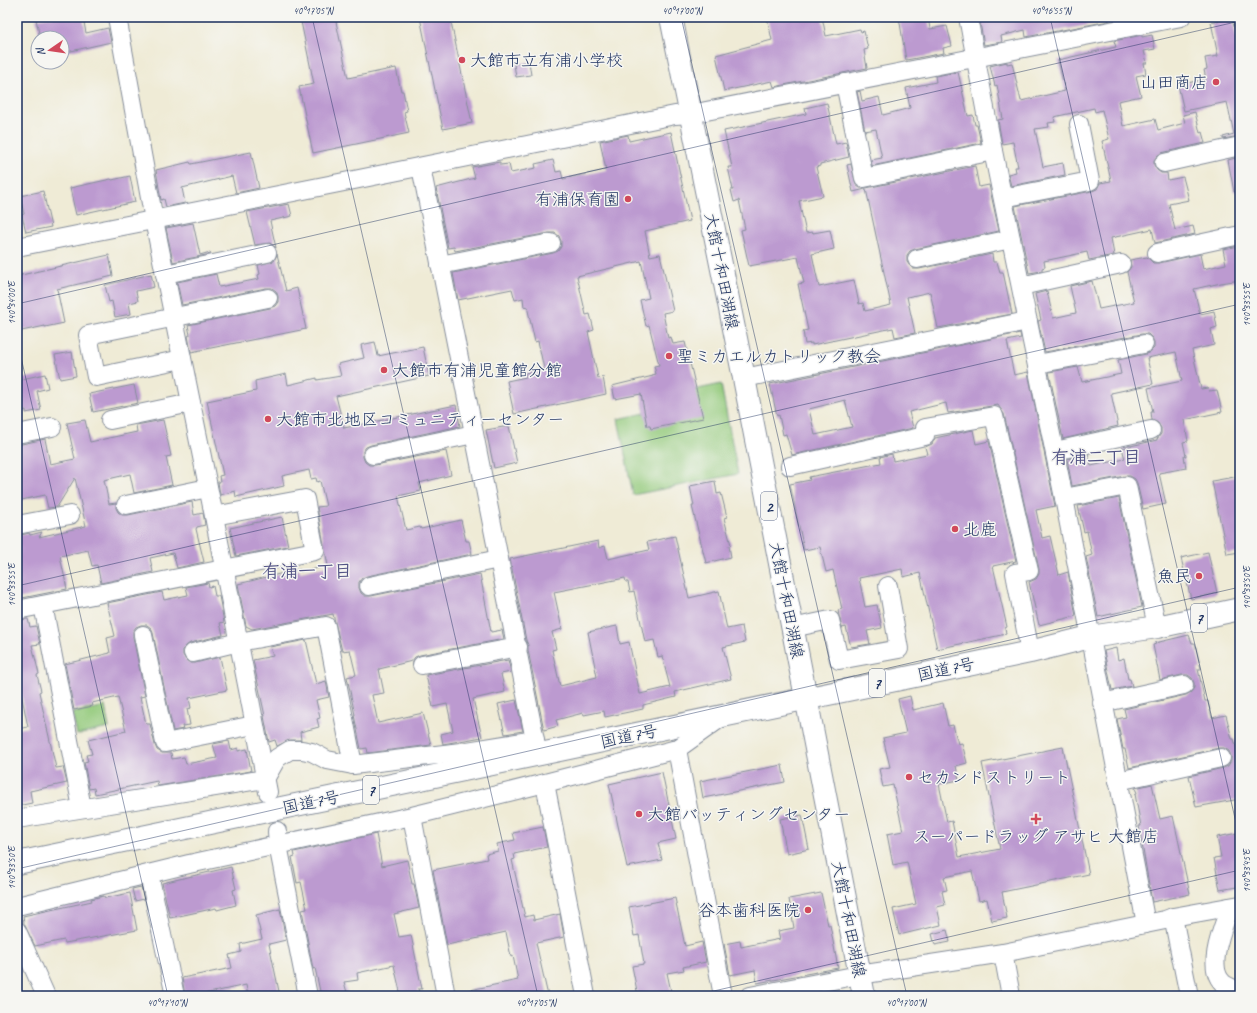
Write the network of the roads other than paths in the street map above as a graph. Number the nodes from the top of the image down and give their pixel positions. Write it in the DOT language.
graph roads {
  1 [pos="117,17"];
  2 [pos="671,17"];
  3 [pos="968,17"];
  4 [pos="1181,17"];
  5 [pos="976,57"];
  6 [pos="845,83"];
  7 [pos="691,114"];
  8 [pos="1079,124"];
  9 [pos="1240,146"];
  10 [pos="993,151"];
  11 [pos="1164,163"];
  12 [pos="421,167"];
  13 [pos="1003,198"];
  14 [pos="154,220"];
  15 [pos="1240,235"];
  16 [pos="1011,239"];
  17 [pos="551,243"];
  18 [pos="17,247"];
  19 [pos="267,253"];
  20 [pos="1157,253"];
  21 [pos="917,259"];
  22 [pos="1121,264"];
  23 [pos="440,265"];
  24 [pos="165,274"];
  25 [pos="1021,286"];
  26 [pos="268,298"];
  27 [pos="174,317"];
  28 [pos="1028,321"];
  29 [pos="1144,344"];
  30 [pos="182,359"];
  31 [pos="1037,364"];
  32 [pos="744,378"];
  33 [pos="191,403"];
  34 [pos="110,420"];
  35 [pos="52,426"];
  36 [pos="1151,430"];
  37 [pos="17,434"];
  38 [pos="474,434"];
  39 [pos="1054,451"];
  40 [pos="373,455"];
  41 [pos="790,466"];
  42 [pos="208,488"];
  43 [pos="1064,498"];
  44 [pos="126,505"];
  45 [pos="70,515"];
  46 [pos="214,516"];
  47 [pos="17,525"];
  48 [pos="498,560"];
  49 [pos="224,570"];
  50 [pos="368,586"];
  51 [pos="888,586"];
  52 [pos="42,605"];
  53 [pos="1240,609"];
  54 [pos="17,610"];
  55 [pos="1157,627"];
  56 [pos="792,628"];
  57 [pos="143,635"];
  58 [pos="1090,637"];
  59 [pos="239,642"];
  60 [pos="518,647"];
  61 [pos="1030,652"];
  62 [pos="193,653"];
  63 [pos="422,665"];
  64 [pos="1184,685"];
  65 [pos="806,698"];
  66 [pos="1102,703"];
  67 [pos="724,716"];
  68 [pos="254,725"];
  69 [pos="536,748"];
  70 [pos="676,749"];
  71 [pos="1221,758"];
  72 [pos="353,765"];
  73 [pos="1118,781"];
  74 [pos="545,783"];
  75 [pos="266,785"];
  76 [pos="82,808"];
  77 [pos="412,816"];
  78 [pos="17,819"];
  79 [pos="277,838"];
  80 [pos="17,863"];
  81 [pos="149,874"];
  82 [pos="17,906"];
  83 [pos="1235,906"];
  84 [pos="1173,917"];
  85 [pos="1146,924"];
  86 [pos="17,931"];
  87 [pos="1003,953"];
  88 [pos="860,975"];
  89 [pos="1240,992"];
  90 [pos="46,996"];
  91 [pos="175,996"];
  92 [pos="308,996"];
  93 [pos="446,996"];
  94 [pos="586,996"];
  95 [pos="723,996"];
  96 [pos="750,996"];
  97 [pos="864,996"];
  98 [pos="1011,996"];
  99 [pos="1189,996"];
  1 -- 14 [label="street"];
  2 -- 7 [label="main road, 大館十和田湖線 / 2"];
  3 -- 5 [label="street"];
  4 -- 5 [label="street"];
  5 -- 6 [label="street"];
  5 -- 10 [label="street"];
  6 -- 7 [label="street"];
  6 -- 10 [label="street"];
  7 -- 12 [label="street"];
  7 -- 32 [label="main road, 大館十和田湖線 / 2"];
  8 -- 13 [label="street"];
  9 -- 11 [label="street"];
  10 -- 13 [label="street"];
  12 -- 14 [label="street"];
  12 -- 23 [label="street"];
  13 -- 16 [label="street"];
  14 -- 18 [label="street"];
  14 -- 24 [label="street"];
  15 -- 20 [label="street"];
  16 -- 21 [label="street"];
  16 -- 25 [label="street"];
  17 -- 23 [label="street"];
  19 -- 24 [label="street"];
  22 -- 25 [label="street"];
  23 -- 38 [label="street"];
  24 -- 27 [label="street"];
  25 -- 28 [label="street"];
  26 -- 27 [label="street"];
  27 -- 30 [label="street"];
  27 -- 30 [label="street"];
  28 -- 31 [label="street"];
  28 -- 32 [label="street"];
  29 -- 31 [label="street"];
  30 -- 33 [label="street"];
  31 -- 39 [label="street"];
  32 -- 56 [label="main road, 大館十和田湖線 / 2"];
  33 -- 34 [label="street"];
  33 -- 42 [label="street"];
  35 -- 37 [label="street"];
  36 -- 39 [label="street"];
  38 -- 40 [label="street"];
  38 -- 48 [label="street"];
  39 -- 43 [label="street"];
  41 -- 61 [label="street"];
  42 -- 44 [label="street"];
  42 -- 46 [label="street"];
  43 -- 55 [label="street"];
  43 -- 58 [label="street"];
  45 -- 47 [label="street"];
  46 -- 49 [label="street"];
  46 -- 49 [label="street"];
  48 -- 50 [label="street"];
  48 -- 60 [label="street"];
  49 -- 52 [label="street"];
  49 -- 59 [label="street"];
  51 -- 56 [label="street"];
  52 -- 54 [label="street"];
  52 -- 76 [label="street"];
  53 -- 55 [label="main road, 国道7号 / 7"];
  55 -- 58 [label="main road, 国道7号 / 7"];
  56 -- 65 [label="main road, 大館十和田湖線 / 2"];
  57 -- 68 [label="street"];
  58 -- 61 [label="main road, 国道7号 / 7"];
  58 -- 66 [label="street"];
  59 -- 62 [label="street"];
  59 -- 68 [label="street"];
  59 -- 72 [label="street"];
  60 -- 63 [label="street"];
  60 -- 69 [label="street"];
  61 -- 65 [label="main road, 国道7号 / 7"];
  64 -- 66 [label="street"];
  65 -- 67 [label="main road, 国道7号 / 7"];
  65 -- 88 [label="main road, 大館十和田湖線 / 2"];
  66 -- 73 [label="street"];
  67 -- 69 [label="main road, 国道7号 / 7"];
  67 -- 70 [label="street"];
  68 -- 75 [label="street"];
  69 -- 72 [label="street"];
  69 -- 80 [label="main road, 国道7号 / 7"];
  70 -- 74 [label="street"];
  70 -- 95 [label="street"];
  71 -- 73 [label="street"];
  72 -- 75 [label="street"];
  73 -- 85 [label="street"];
  74 -- 77 [label="street"];
  74 -- 94 [label="street"];
  75 -- 76 [label="street"];
  76 -- 78 [label="street"];
  77 -- 79 [label="street"];
  77 -- 93 [label="street"];
  79 -- 81 [label="street"];
  79 -- 92 [label="street"];
  81 -- 82 [label="street"];
  81 -- 91 [label="street"];
  83 -- 84 [label="street"];
  83 -- 89 [label="street"];
  84 -- 85 [label="street"];
  84 -- 99 [label="street"];
  85 -- 87 [label="street"];
  86 -- 90 [label="street"];
  87 -- 88 [label="street"];
  87 -- 98 [label="street"];
  88 -- 96 [label="street"];
  88 -- 97 [label="main road, 大館十和田湖線 / 2"];
}
